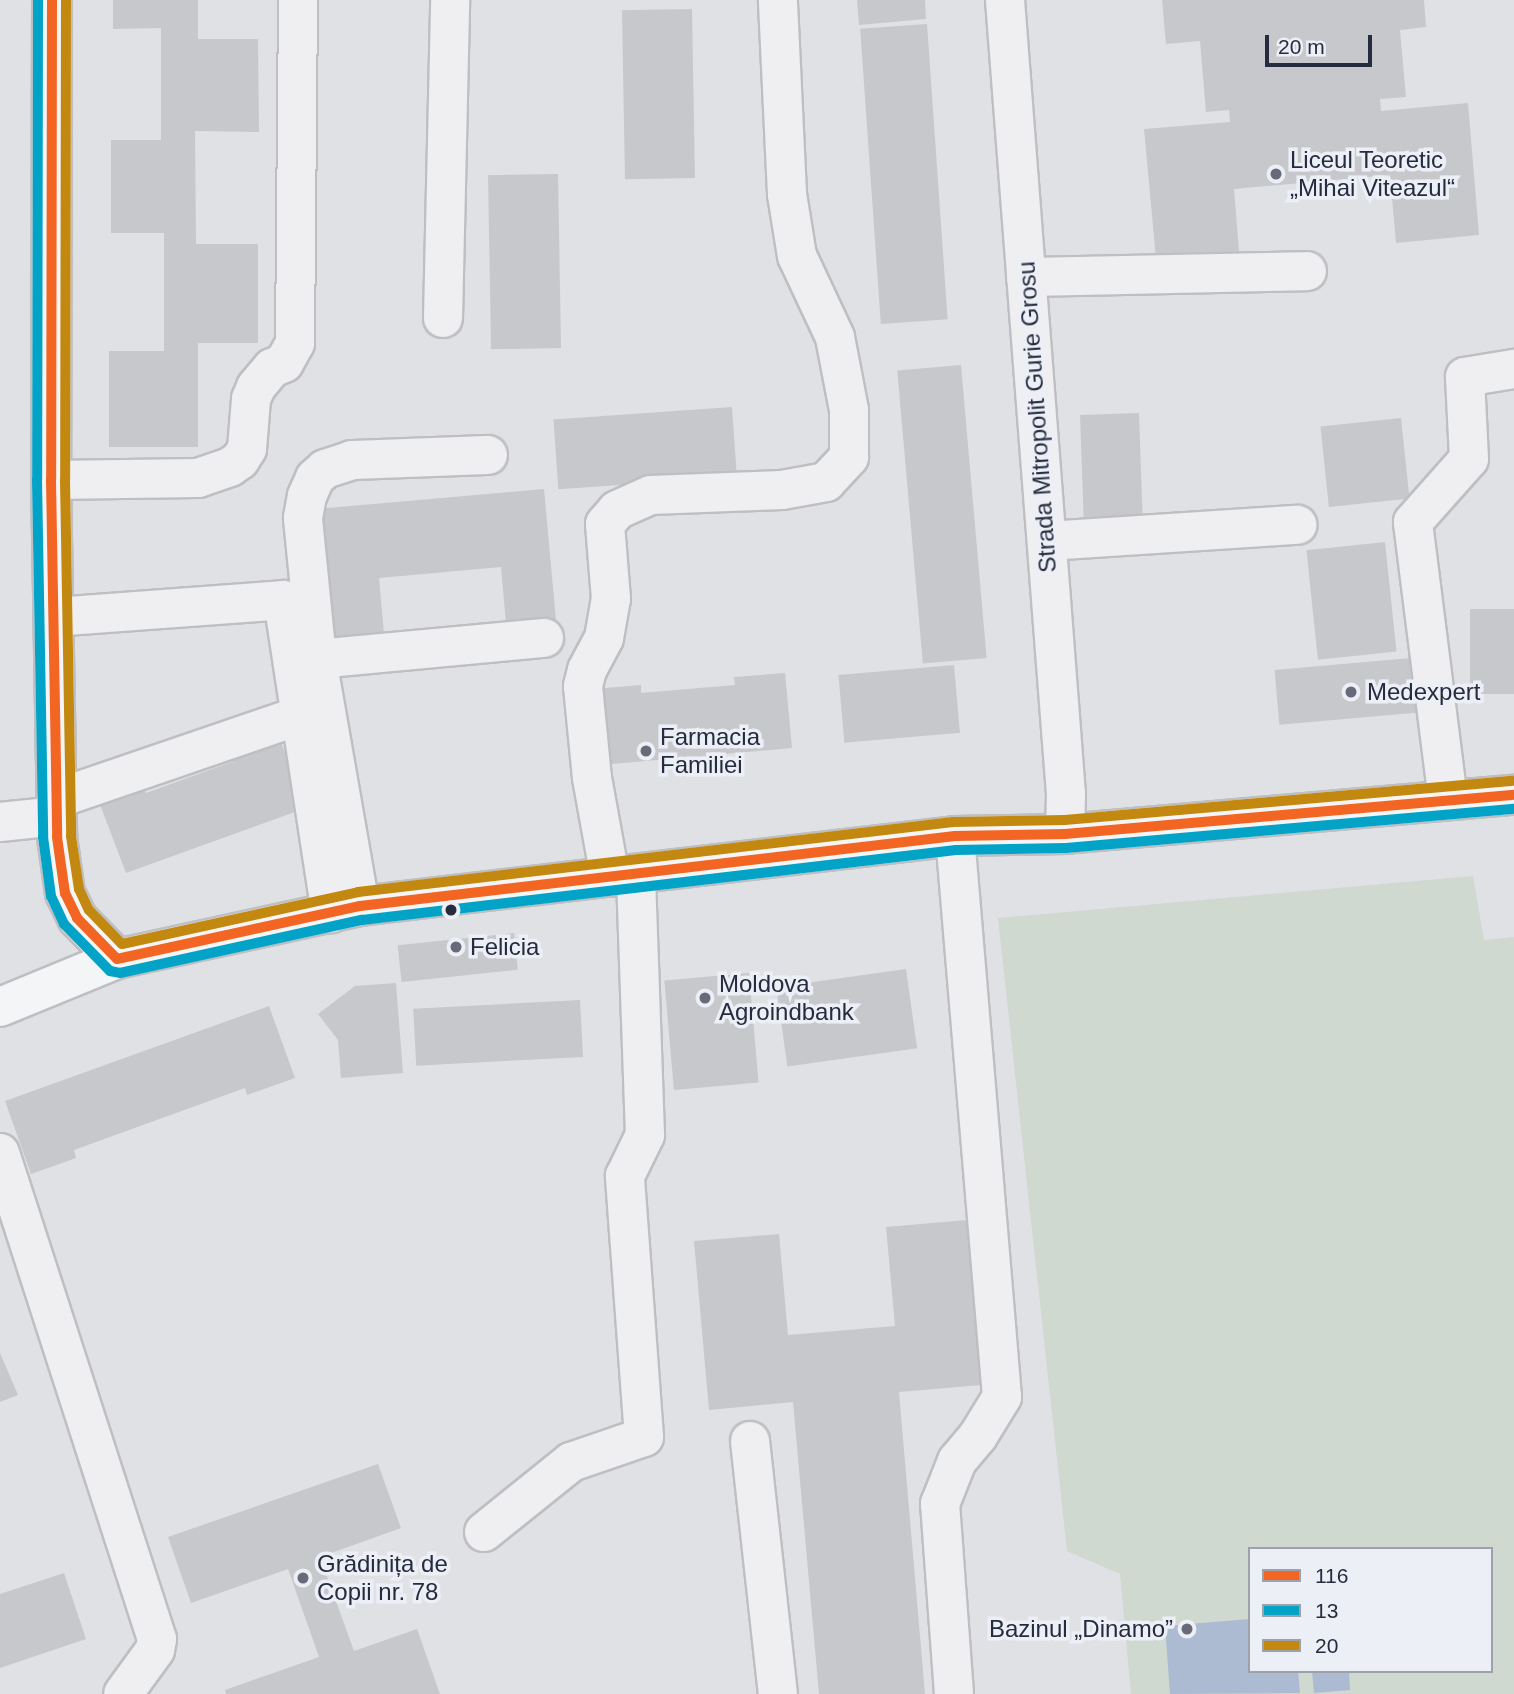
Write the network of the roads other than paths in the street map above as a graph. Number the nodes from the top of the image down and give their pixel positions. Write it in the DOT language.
graph roads {
  1 [pos="52,0"];
  2 [pos="298,0"];
  3 [pos="450,0"];
  4 [pos="778,0"];
  5 [pos="1004,0"];
  6 [pos="1307,271"];
  7 [pos="1026,277"];
  8 [pos="443,318"];
  9 [pos="1514,369"];
  10 [pos="488,455"];
  11 [pos="51,480"];
  12 [pos="1297,524"];
  13 [pos="1047,541"];
  14 [pos="54,617"];
  15 [pos="544,638"];
  16 [pos="317,659"];
  17 [pos="301,715"];
  18 [pos="1514,795"];
  19 [pos="1448,800"];
  20 [pos="57,807"];
  21 [pos="0,822"];
  22 [pos="1065,834"];
  23 [pos="955,836"];
  24 [pos="623,875"];
  25 [pos="345,910"];
  26 [pos="117,959"];
  27 [pos="0,1007"];
  28 [pos="0,1153"];
  29 [pos="750,1441"];
  30 [pos="484,1532"];
  31 [pos="123,1694"];
  32 [pos="778,1694"];
  33 [pos="954,1694"];
  1 -- 11 [label="main road"];
  2 -- 11 [label="street"];
  3 -- 8 [label="street"];
  4 -- 24 [label="street"];
  5 -- 7 [label="street, Strada Mitropolit Gurie Grosu"];
  6 -- 7 [label="street"];
  7 -- 13 [label="street, Strada Mitropolit Gurie Grosu"];
  9 -- 19 [label="street"];
  10 -- 16 [label="street"];
  11 -- 14 [label="main road"];
  12 -- 13 [label="street"];
  13 -- 22 [label="street, Strada Mitropolit Gurie Grosu"];
  14 -- 17 [label="street"];
  14 -- 20 [label="main road"];
  15 -- 16 [label="street"];
  16 -- 25 [label="street"];
  17 -- 20 [label="street"];
  17 -- 25 [label="street"];
  18 -- 19 [label="main road"];
  19 -- 22 [label="main road"];
  20 -- 21 [label="street"];
  20 -- 26 [label="main road"];
  22 -- 23 [label="main road"];
  23 -- 24 [label="main road"];
  23 -- 33 [label="street"];
  24 -- 25 [label="main road"];
  24 -- 30 [label="street"];
  25 -- 26 [label="main road"];
  26 -- 27 [label="main road"];
  28 -- 31 [label="street"];
  29 -- 32 [label="street"];
}
